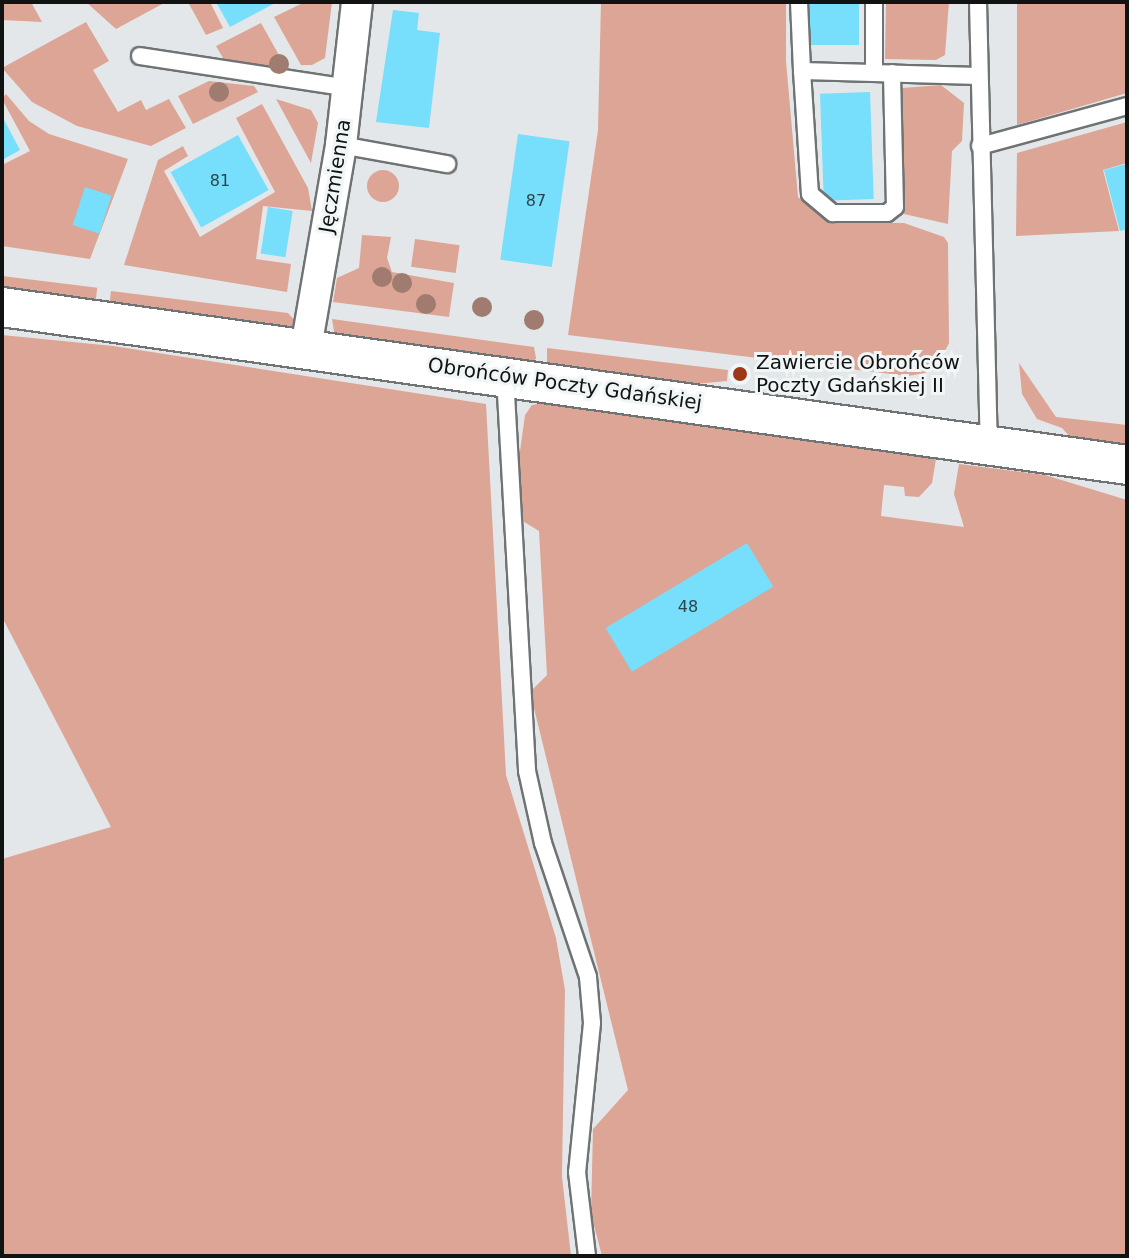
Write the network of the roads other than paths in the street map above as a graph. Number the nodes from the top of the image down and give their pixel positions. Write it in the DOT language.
graph roads {
  1 [pos="357,2"];
  2 [pos="799,2"];
  3 [pos="874,2"];
  4 [pos="978,2"];
  5 [pos="140,56"];
  6 [pos="802,71"];
  7 [pos="874,73"];
  8 [pos="892,73"];
  9 [pos="979,76"];
  10 [pos="349,88"];
  11 [pos="1127,106"];
  12 [pos="341,145"];
  13 [pos="980,146"];
  14 [pos="447,164"];
  15 [pos="2,307"];
  16 [pos="306,348"];
  17 [pos="505,375"];
  18 [pos="989,445"];
  19 [pos="1127,465"];
  20 [pos="587,1256"];
  1 -- 10 [label="street, Jęczmienna"];
  2 -- 6 [label="lane"];
  3 -- 7 [label="lane"];
  4 -- 9 [label="lane"];
  5 -- 10 [label="lane"];
  6 -- 7 [label="lane"];
  6 -- 8 [label="lane"];
  7 -- 8 [label="lane"];
  8 -- 9 [label="lane"];
  9 -- 13 [label="lane"];
  10 -- 12 [label="street, Jęczmienna"];
  11 -- 13 [label="lane"];
  12 -- 14 [label="lane"];
  12 -- 16 [label="street, Jęczmienna"];
  13 -- 18 [label="lane"];
  15 -- 16 [label="street, Obrońców Poczty Gdańskiej"];
  16 -- 17 [label="street, Obrońców Poczty Gdańskiej"];
  17 -- 18 [label="street, Obrońców Poczty Gdańskiej"];
  17 -- 20 [label="lane"];
  18 -- 19 [label="street, Obrońców Poczty Gdańskiej"];
}
